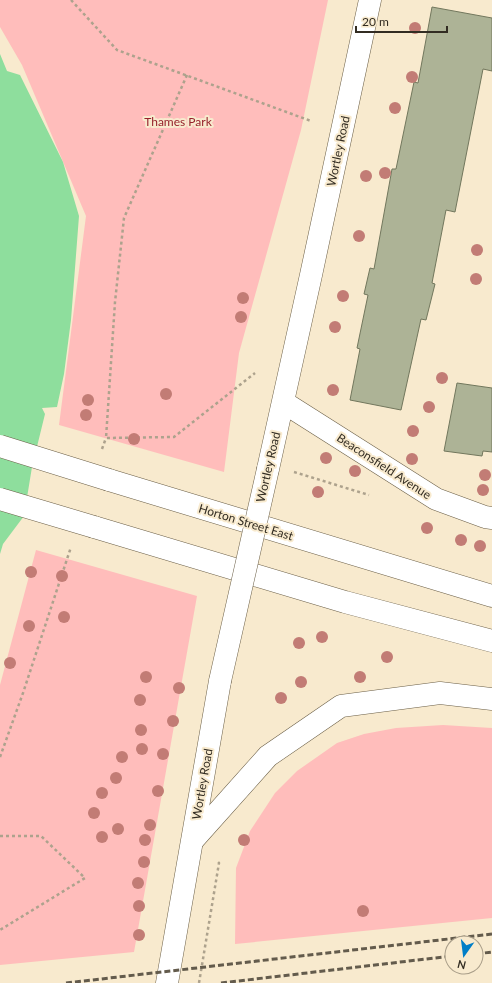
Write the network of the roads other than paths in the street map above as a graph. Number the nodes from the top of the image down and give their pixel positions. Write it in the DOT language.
graph roads {
  1 [pos="370,0"];
  2 [pos="283,402"];
  3 [pos="0,446"];
  4 [pos="0,499"];
  5 [pos="492,518"];
  6 [pos="492,596"];
  7 [pos="492,641"];
  8 [pos="492,699"];
  9 [pos="193,840"];
  10 [pos="167,983"];
  1 -- 2 [label="main road, Wortley Road"];
  2 -- 5 [label="main road, Beaconsfield Avenue"];
  2 -- 9 [label="main road, Wortley Road, bridge"];
  3 -- 6 [label="main road, Horton Street East, bridge"];
  4 -- 7 [label="main road, bridge"];
  8 -- 9 [label="main road"];
  9 -- 10 [label="main road, Wortley Road"];
}
